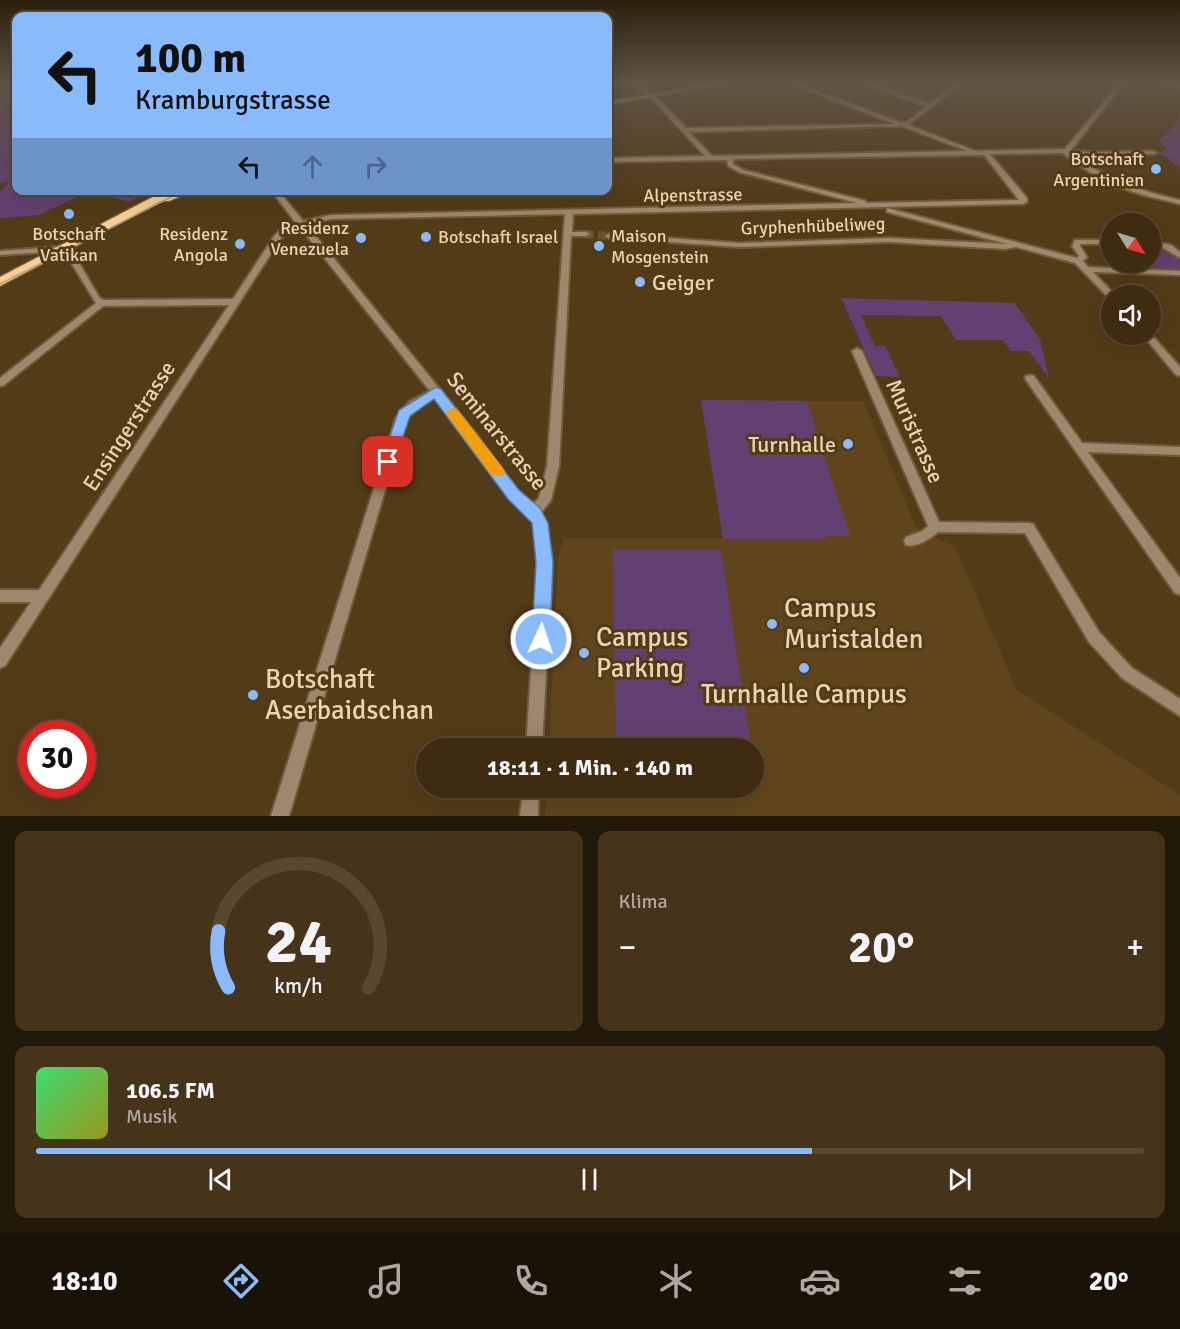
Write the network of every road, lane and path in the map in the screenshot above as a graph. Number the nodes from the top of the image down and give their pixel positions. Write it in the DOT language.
graph roads {
  1 [pos="676,120"];
  2 [pos="891,120"];
  3 [pos="913,120"];
  4 [pos="1092,120"];
  5 [pos="902,124"];
  6 [pos="686,130"];
  7 [pos="1066,151"];
  8 [pos="983,153"];
  9 [pos="1154,153"];
  10 [pos="710,158"];
  11 [pos="730,158"];
  12 [pos="612,160"];
  13 [pos="166,195"];
  14 [pos="177,195"];
  15 [pos="279,195"];
  16 [pos="1180,202"];
  17 [pos="146,207"];
  18 [pos="876,207"];
  19 [pos="569,213"];
  20 [pos="302,223"];
  21 [pos="568,234"];
  22 [pos="586,234"];
  23 [pos="609,236"];
  24 [pos="1101,242"];
  25 [pos="1016,244"];
  26 [pos="1161,245"];
  27 [pos="66,248"];
  28 [pos="0,253"];
  29 [pos="1180,256"];
  30 [pos="1078,261"];
  31 [pos="1088,269"];
  32 [pos="1180,273"];
  33 [pos="0,282"];
  34 [pos="1102,285"];
  35 [pos="235,302"];
  36 [pos="101,303"];
  37 [pos="1156,345"];
  38 [pos="857,351"];
  39 [pos="1180,373"];
  40 [pos="1029,378"];
  41 [pos="0,383"];
  42 [pos="436,392"];
  43 [pos="1078,447"];
  44 [pos="1180,451"];
  45 [pos="534,512"];
  46 [pos="935,527"];
  47 [pos="910,541"];
  48 [pos="1180,589"];
  49 [pos="0,596"];
  50 [pos="43,596"];
  51 [pos="0,661"];
  52 [pos="1180,708"];
  53 [pos="534,738"];
  54 [pos="530,798"];
  55 [pos="280,816"];
  56 [pos="529,816"];
  1 -- 6 [label="street"];
  2 -- 5 [label="street"];
  3 -- 5 [label="street"];
  4 -- 7 [label="street"];
  5 -- 6 [label="street"];
  5 -- 8 [label="street"];
  6 -- 10 [label="street"];
  7 -- 8 [label="street"];
  7 -- 9 [label="street"];
  7 -- 16 [label="street"];
  8 -- 11 [label="street"];
  8 -- 18 [label="street, Alpenstrasse"];
  10 -- 11 [label="street"];
  10 -- 12 [label="street"];
  11 -- 18 [label="street, Gryphenhübeliweg"];
  13 -- 17 [label="main road"];
  14 -- 17 [label="main road"];
  15 -- 20 [label="street, Seminarstrasse"];
  17 -- 27 [label="main road"];
  18 -- 19 [label="street, Alpenstrasse"];
  18 -- 25 [label="street, Gryphenhübeliweg"];
  19 -- 20 [label="street, Alpenstrasse"];
  19 -- 21 [label="street"];
  20 -- 35 [label="street, Ensingerstrasse"];
  20 -- 42 [label="street, Seminarstrasse"];
  21 -- 22 [label="street"];
  21 -- 45 [label="street"];
  23 -- 25 [label="street, Gryphenhübeliweg"];
  24 -- 30 [label="street"];
  25 -- 30 [label="street, Gryphenhübeliweg"];
  26 -- 29 [label="street"];
  27 -- 28 [label="street"];
  27 -- 33 [label="main road"];
  27 -- 36 [label="street"];
  30 -- 31 [label="street, Gryphenhübeliweg"];
  31 -- 32 [label="street"];
  31 -- 34 [label="street, Gryphenhübeliweg"];
  35 -- 36 [label="street"];
  35 -- 50 [label="street, Ensingerstrasse"];
  36 -- 41 [label="street"];
  37 -- 39 [label="street"];
  38 -- 46 [label="street, Muristrasse"];
  40 -- 43 [label="street"];
  42 -- 45 [label="street, Seminarstrasse"];
  42 -- 55 [label="street"];
  43 -- 44 [label="street"];
  43 -- 48 [label="street"];
  45 -- 53 [label="street, Seminarstrasse"];
  46 -- 47 [label="street"];
  46 -- 52 [label="street"];
  49 -- 50 [label="street"];
  50 -- 51 [label="street, Ensingerstrasse"];
  54 -- 56 [label="street"];
}
